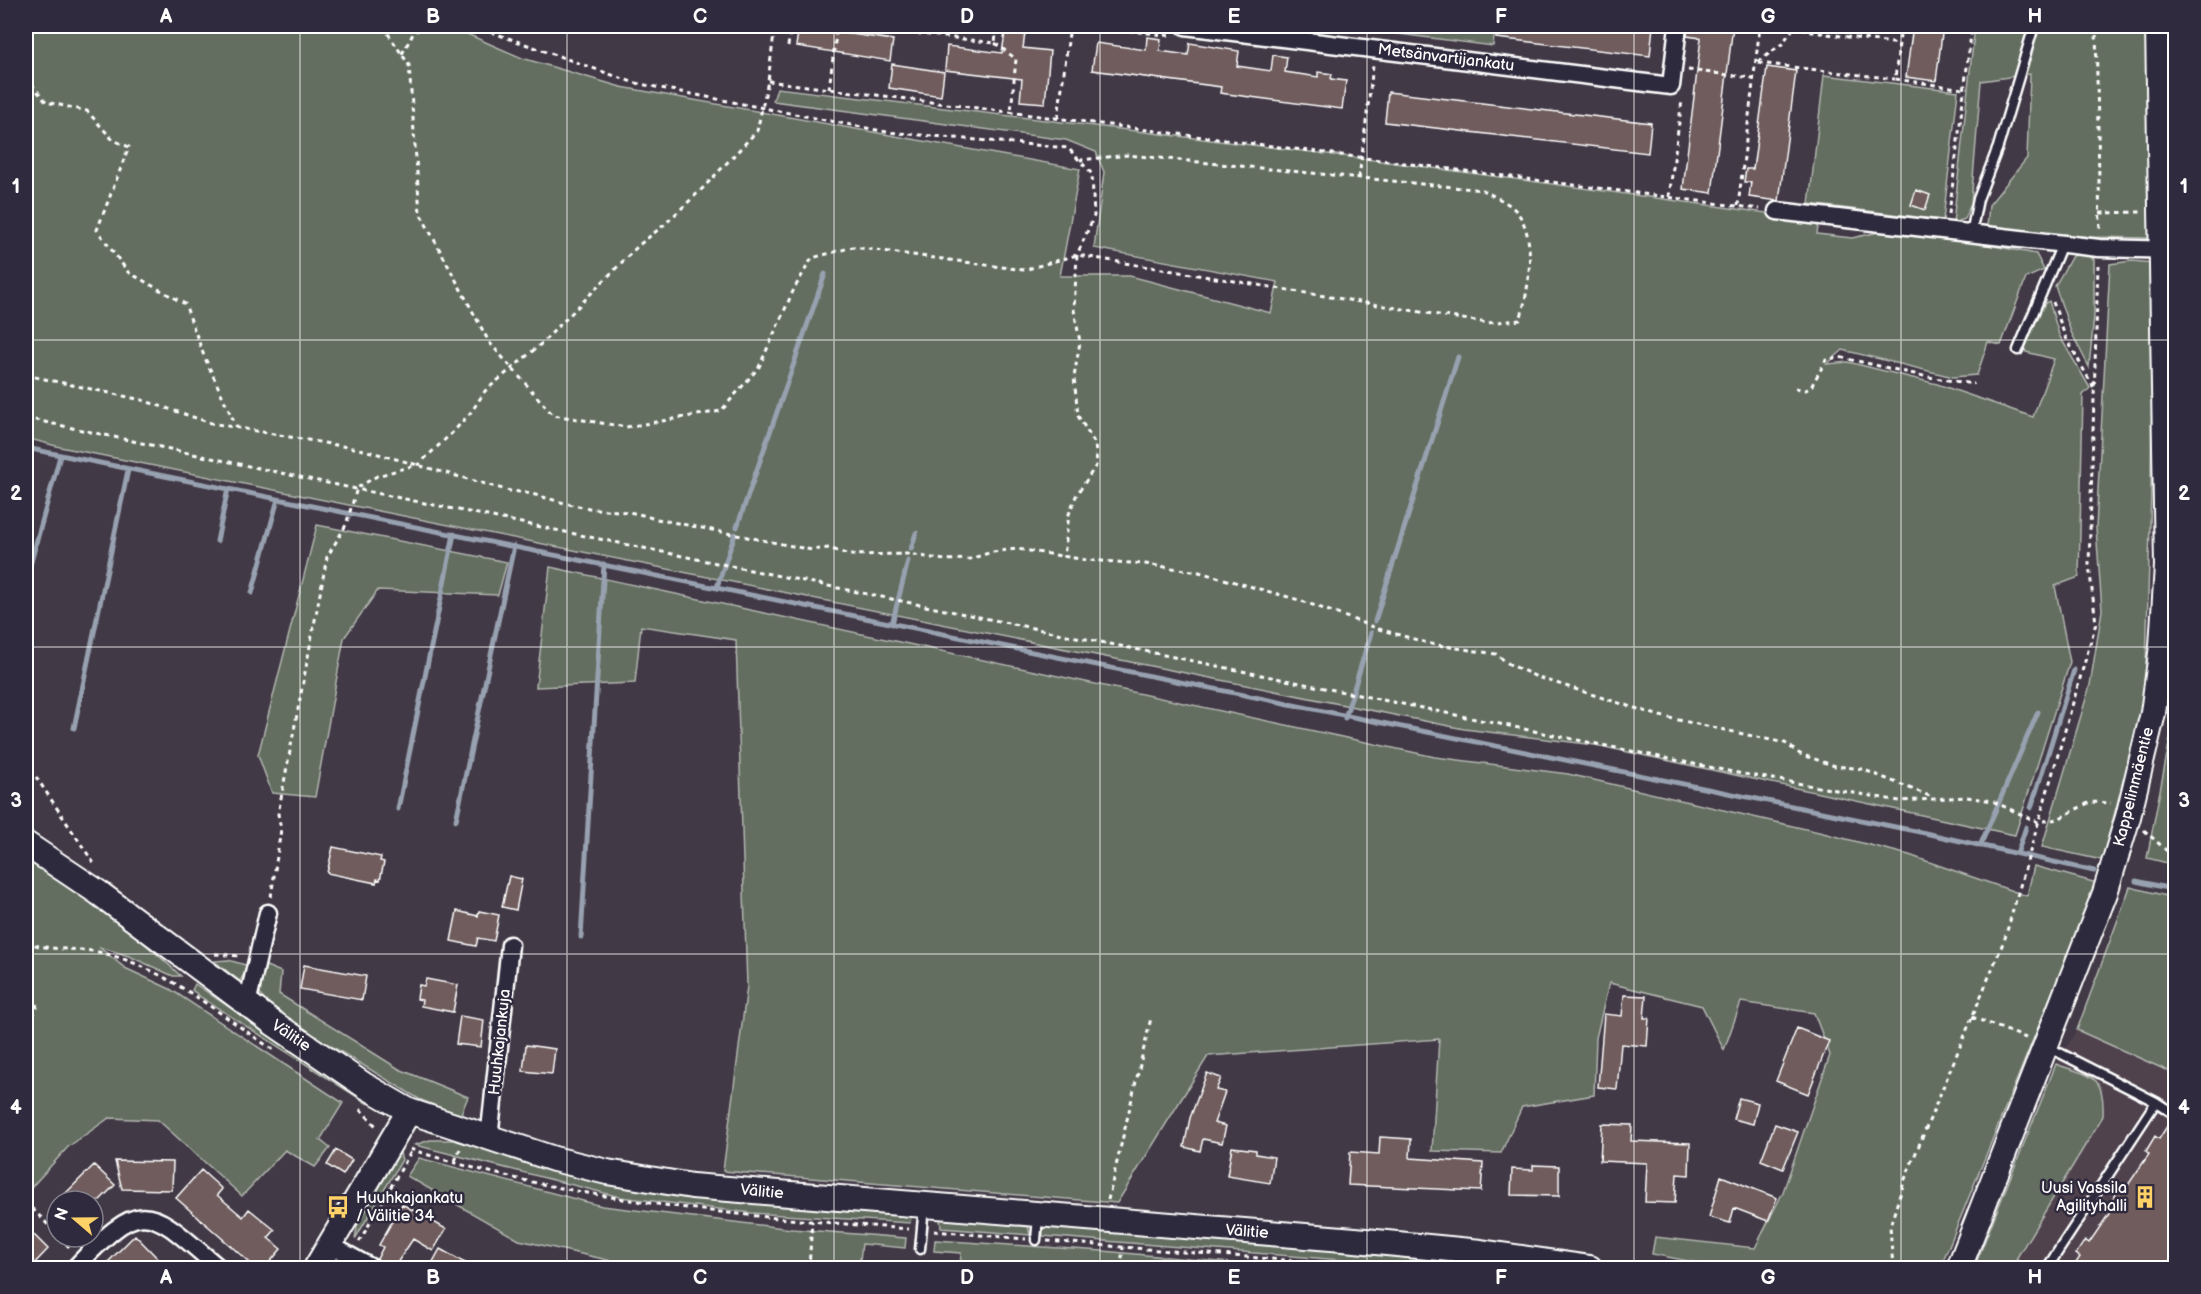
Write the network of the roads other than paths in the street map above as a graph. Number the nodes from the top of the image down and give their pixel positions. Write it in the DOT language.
graph roads {
  1 [pos="1185,26"];
  2 [pos="1678,26"];
  3 [pos="2034,26"];
  4 [pos="2158,26"];
  5 [pos="1777,211"];
  6 [pos="1971,234"];
  7 [pos="2062,244"];
  8 [pos="2168,250"];
  9 [pos="2018,350"];
  10 [pos="26,844"];
  11 [pos="268,913"];
  12 [pos="510,945"];
  13 [pos="248,1004"];
  14 [pos="2047,1047"];
  15 [pos="2156,1102"];
  16 [pos="409,1112"];
  17 [pos="2175,1115"];
  18 [pos="489,1139"];
  19 [pos="924,1205"];
  20 [pos="1038,1214"];
  21 [pos="1036,1240"];
  22 [pos="920,1249"];
  23 [pos="342,1251"];
  24 [pos="75,1269"];
  25 [pos="219,1269"];
  26 [pos="316,1269"];
  27 [pos="372,1269"];
  28 [pos="1590,1269"];
  29 [pos="1959,1269"];
  30 [pos="2047,1269"];
  1 -- 2 [label="street, Metsänvartijankatu"];
  3 -- 6 [label="lane"];
  4 -- 8 [label="main road, Kappelinmäentie"];
  5 -- 6 [label="street"];
  6 -- 7 [label="street"];
  7 -- 8 [label="street"];
  7 -- 9 [label="lane"];
  8 -- 14 [label="main road, Kappelinmäentie"];
  10 -- 13 [label="main road, Välitie"];
  11 -- 13 [label="street"];
  12 -- 18 [label="street, Huuhkajankuja"];
  13 -- 16 [label="main road, Välitie"];
  14 -- 15 [label="lane"];
  14 -- 29 [label="main road, Kappelinmäentie"];
  15 -- 17 [label="lane"];
  15 -- 30 [label="lane"];
  16 -- 18 [label="main road, Välitie"];
  16 -- 23 [label="main road"];
  18 -- 19 [label="main road, Välitie"];
  19 -- 20 [label="main road, Välitie"];
  19 -- 22 [label="lane"];
  20 -- 21 [label="lane"];
  20 -- 28 [label="main road, Välitie"];
  23 -- 26 [label="main road"];
  23 -- 27 [label="street"];
  24 -- 25 [label="street"];
}
